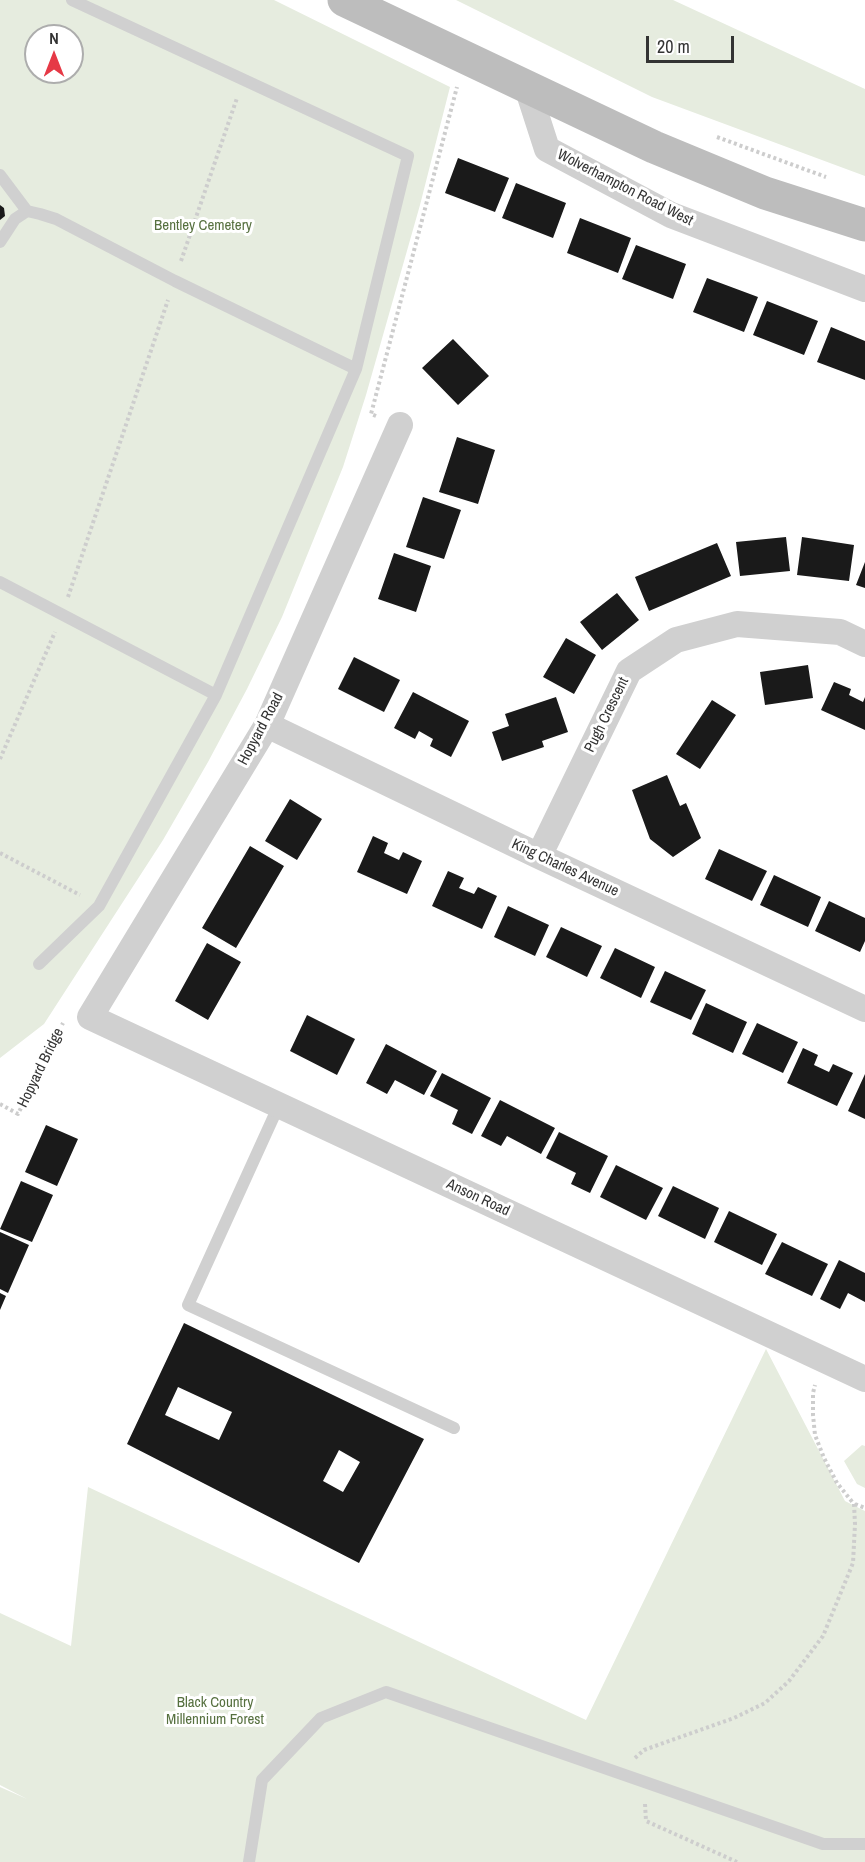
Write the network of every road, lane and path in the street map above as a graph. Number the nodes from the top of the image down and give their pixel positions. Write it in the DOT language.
graph roads {
  1 [pos="72,0"];
  2 [pos="344,0"];
  3 [pos="464,57"];
  4 [pos="243,80"];
  5 [pos="527,87"];
  6 [pos="0,175"];
  7 [pos="27,211"];
  8 [pos="865,225"];
  9 [pos="0,242"];
  10 [pos="175,281"];
  11 [pos="865,289"];
  12 [pos="356,369"];
  13 [pos="400,425"];
  14 [pos="0,582"];
  15 [pos="62,615"];
  16 [pos="865,644"];
  17 [pos="216,695"];
  18 [pos="267,725"];
  19 [pos="0,759"];
  20 [pos="0,853"];
  21 [pos="539,856"];
  22 [pos="99,906"];
  23 [pos="39,964"];
  24 [pos="865,1009"];
  25 [pos="90,1017"];
  26 [pos="64,1022"];
  27 [pos="0,1104"];
  28 [pos="279,1106"];
  29 [pos="822,1358"];
  30 [pos="865,1379"];
  31 [pos="454,1428"];
  32 [pos="854,1504"];
  33 [pos="865,1508"];
  34 [pos="619,1773"];
  35 [pos="644,1782"];
  36 [pos="865,1844"];
  37 [pos="249,1862"];
  38 [pos="737,1862"];
  1 -- 4 [label="lane"];
  2 -- 3 [label="main road"];
  3 -- 5 [label="main road"];
  3 -- 13 [label="path"];
  4 -- 10 [label="path"];
  4 -- 12 [label="lane"];
  5 -- 8 [label="main road"];
  5 -- 11 [label="street, Wolverhampton Road West"];
  6 -- 7 [label="lane"];
  7 -- 9 [label="lane"];
  7 -- 10 [label="lane"];
  10 -- 12 [label="lane"];
  10 -- 15 [label="path"];
  12 -- 17 [label="lane"];
  13 -- 18 [label="street, Hopyard Road"];
  14 -- 15 [label="lane"];
  15 -- 17 [label="lane"];
  15 -- 19 [label="path"];
  16 -- 21 [label="street, Pugh Crescent"];
  17 -- 22 [label="lane"];
  18 -- 21 [label="street, King Charles Avenue"];
  18 -- 25 [label="street, Hopyard Road"];
  20 -- 22 [label="path"];
  21 -- 24 [label="street, King Charles Avenue"];
  22 -- 23 [label="lane"];
  25 -- 28 [label="street, Anson Road"];
  26 -- 27 [label="path, Hopyard Bridge"];
  28 -- 29 [label="street, Anson Road"];
  28 -- 31 [label="lane"];
  29 -- 30 [label="street, Anson Road"];
  29 -- 32 [label="path"];
  32 -- 33 [label="path"];
  32 -- 34 [label="path"];
  34 -- 35 [label="lane"];
  34 -- 37 [label="lane"];
  35 -- 36 [label="lane"];
  35 -- 38 [label="path"];
}
